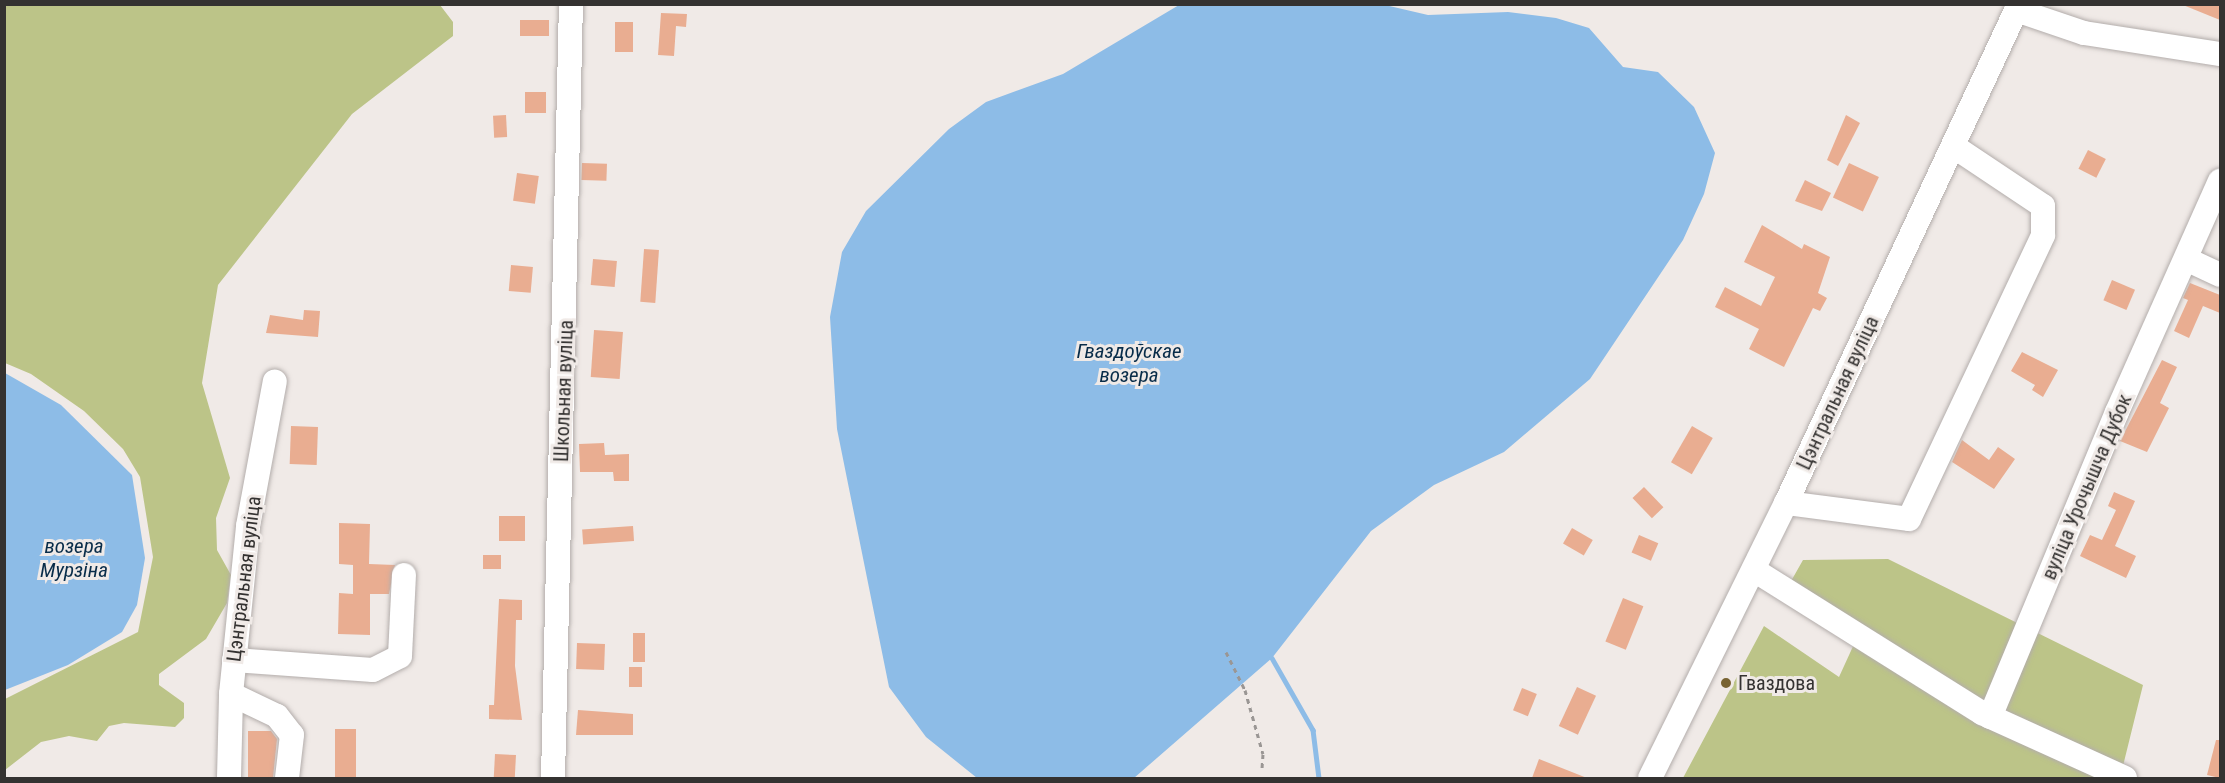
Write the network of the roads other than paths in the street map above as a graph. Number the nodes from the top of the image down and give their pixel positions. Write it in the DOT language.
graph roads {
  1 [pos="571,4"];
  2 [pos="2018,7"];
  3 [pos="2220,54"];
  4 [pos="1953,146"];
  5 [pos="2220,181"];
  6 [pos="2188,260"];
  7 [pos="2220,275"];
  8 [pos="275,381"];
  9 [pos="1786,503"];
  10 [pos="1754,570"];
  11 [pos="404,575"];
  12 [pos="234,660"];
  13 [pos="231,694"];
  14 [pos="1990,717"];
  15 [pos="229,778"];
  16 [pos="287,778"];
  17 [pos="553,778"];
  18 [pos="1650,778"];
  19 [pos="2125,778"];
  1 -- 17 [label="street, Школьная вуліца"];
  2 -- 3 [label="street"];
  2 -- 4 [label="street, Цэнтральная вуліца"];
  4 -- 9 [label="street, Цэнтральная вуліца"];
  4 -- 9 [label="street"];
  5 -- 6 [label="street, вуліца Урочышча Дубок"];
  6 -- 7 [label="street"];
  6 -- 14 [label="street, вуліца Урочышча Дубок"];
  8 -- 12 [label="street, Цэнтральная вуліца"];
  9 -- 10 [label="street, Цэнтральная вуліца"];
  10 -- 14 [label="street"];
  10 -- 18 [label="street, Цэнтральная вуліца"];
  11 -- 12 [label="street"];
  12 -- 13 [label="street, Цэнтральная вуліца"];
  13 -- 15 [label="street, Цэнтральная вуліца"];
  13 -- 16 [label="street"];
  14 -- 19 [label="street"];
}
